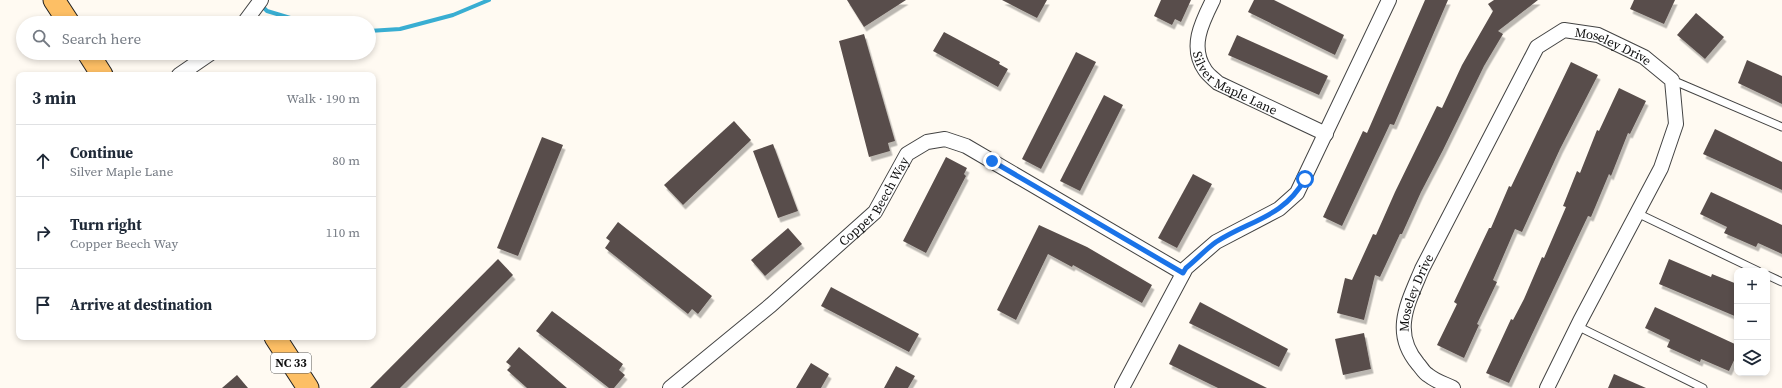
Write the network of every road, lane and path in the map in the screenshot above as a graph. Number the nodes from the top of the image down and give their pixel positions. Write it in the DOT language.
graph roads {
  1 [pos="54,0"];
  2 [pos="261,0"];
  3 [pos="1213,0"];
  4 [pos="1389,0"];
  5 [pos="64,16"];
  6 [pos="249,16"];
  7 [pos="92,60"];
  8 [pos="201,60"];
  9 [pos="100,72"];
  10 [pos="183,72"];
  11 [pos="1672,80"];
  12 [pos="1782,127"];
  13 [pos="1326,134"];
  14 [pos="1637,213"];
  15 [pos="1752,268"];
  16 [pos="1183,273"];
  17 [pos="1770,276"];
  18 [pos="1782,282"];
  19 [pos="1577,326"];
  20 [pos="277,340"];
  21 [pos="308,388"];
  22 [pos="670,388"];
  23 [pos="1122,388"];
  24 [pos="1453,388"];
  25 [pos="1547,388"];
  26 [pos="1703,388"];
  1 -- 5 [label="main road"];
  2 -- 6 [label="street"];
  3 -- 13 [label="street, Silver Maple Lane"];
  4 -- 13 [label="street"];
  7 -- 9 [label="main road"];
  8 -- 10 [label="street"];
  11 -- 12 [label="lane"];
  11 -- 14 [label="street"];
  11 -- 24 [label="street, Moseley Drive"];
  13 -- 16 [label="street"];
  14 -- 15 [label="lane"];
  14 -- 19 [label="street"];
  16 -- 22 [label="street, Copper Beech Way"];
  16 -- 23 [label="street"];
  17 -- 18 [label="lane"];
  19 -- 25 [label="street"];
  19 -- 26 [label="lane"];
  20 -- 21 [label="main road, NC 33"];
}
